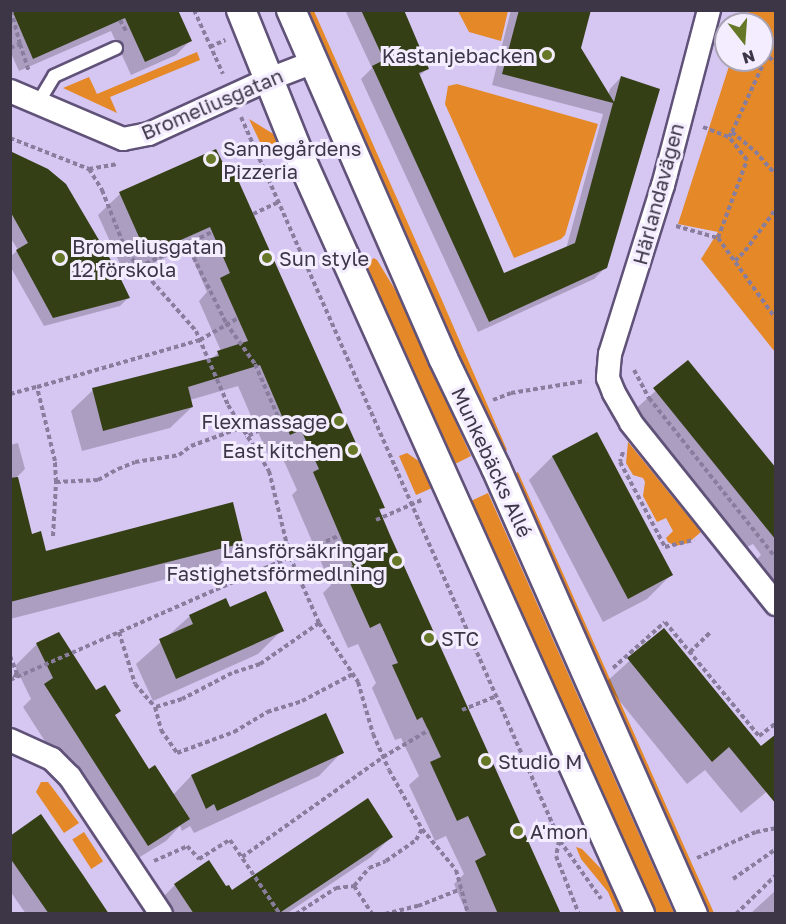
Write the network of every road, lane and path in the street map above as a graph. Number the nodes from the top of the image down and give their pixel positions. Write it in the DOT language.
graph roads {
  1 [pos="10,10"];
  2 [pos="194,10"];
  3 [pos="241,10"];
  4 [pos="291,10"];
  5 [pos="708,10"];
  6 [pos="10,48"];
  7 [pos="116,48"];
  8 [pos="314,62"];
  9 [pos="776,63"];
  10 [pos="267,80"];
  11 [pos="10,91"];
  12 [pos="232,96"];
  13 [pos="38,103"];
  14 [pos="679,117"];
  15 [pos="732,132"];
  16 [pos="729,137"];
  17 [pos="10,138"];
  18 [pos="776,175"];
  19 [pos="279,202"];
  20 [pos="776,209"];
  21 [pos="253,214"];
  22 [pos="669,224"];
  23 [pos="212,232"];
  24 [pos="718,238"];
  25 [pos="187,244"];
  26 [pos="735,261"];
  27 [pos="139,267"];
  28 [pos="238,318"];
  29 [pos="776,319"];
  30 [pos="226,323"];
  31 [pos="201,340"];
  32 [pos="633,366"];
  33 [pos="636,375"];
  34 [pos="608,378"];
  35 [pos="37,387"];
  36 [pos="10,394"];
  37 [pos="492,400"];
  38 [pos="631,423"];
  39 [pos="240,428"];
  40 [pos="246,437"];
  41 [pos="56,482"];
  42 [pos="411,505"];
  43 [pos="376,520"];
  44 [pos="718,534"];
  45 [pos="340,535"];
  46 [pos="53,536"];
  47 [pos="290,557"];
  48 [pos="776,558"];
  49 [pos="776,604"];
  50 [pos="319,623"];
  51 [pos="119,632"];
  52 [pos="710,633"];
  53 [pos="690,652"];
  54 [pos="10,656"];
  55 [pos="613,669"];
  56 [pos="10,674"];
  57 [pos="353,674"];
  58 [pos="18,676"];
  59 [pos="10,680"];
  60 [pos="496,696"];
  61 [pos="155,706"];
  62 [pos="462,710"];
  63 [pos="776,723"];
  64 [pos="429,730"];
  65 [pos="10,740"];
  66 [pos="383,757"];
  67 [pos="776,828"];
  68 [pos="422,829"];
  69 [pos="560,840"];
  70 [pos="776,849"];
  71 [pos="242,857"];
  72 [pos="696,858"];
  73 [pos="145,866"];
  74 [pos="776,875"];
  75 [pos="733,879"];
  76 [pos="354,886"];
  77 [pos="461,889"];
  78 [pos="604,906"];
  79 [pos="161,914"];
  80 [pos="280,914"];
  81 [pos="296,914"];
  82 [pos="372,914"];
  83 [pos="385,914"];
  84 [pos="468,914"];
  85 [pos="579,914"];
  86 [pos="640,914"];
  87 [pos="693,914"];
  88 [pos="736,914"];
  1 -- 6 [label="path"];
  2 -- 12 [label="path"];
  3 -- 10 [label="street"];
  4 -- 8 [label="street, Munkebäcks Allé"];
  5 -- 14 [label="street, Härlandavägen"];
  7 -- 13 [label="lane"];
  8 -- 10 [label="street, Bromeliusgatan"];
  8 -- 87 [label="street, Munkebäcks Allé"];
  9 -- 15 [label="path"];
  10 -- 12 [label="street, Bromeliusgatan"];
  10 -- 86 [label="street"];
  11 -- 13 [label="street, Bromeliusgatan"];
  12 -- 13 [label="street, Bromeliusgatan"];
  12 -- 19 [label="path"];
  14 -- 16 [label="path"];
  14 -- 34 [label="street, Härlandavägen"];
  15 -- 16 [label="path"];
  15 -- 18 [label="path"];
  16 -- 24 [label="path"];
  17 -- 27 [label="path"];
  19 -- 21 [label="path"];
  19 -- 42 [label="path"];
  20 -- 26 [label="path"];
  22 -- 24 [label="path"];
  23 -- 25 [label="path"];
  24 -- 26 [label="path"];
  25 -- 27 [label="path"];
  25 -- 30 [label="path"];
  26 -- 29 [label="path"];
  27 -- 31 [label="path"];
  28 -- 30 [label="path"];
  30 -- 31 [label="path"];
  30 -- 40 [label="path"];
  31 -- 35 [label="path"];
  31 -- 39 [label="path"];
  32 -- 33 [label="path"];
  33 -- 34 [label="path"];
  33 -- 48 [label="path"];
  34 -- 37 [label="path"];
  34 -- 38 [label="street"];
  35 -- 36 [label="path"];
  35 -- 41 [label="path"];
  38 -- 44 [label="street"];
  38 -- 44 [label="path"];
  39 -- 40 [label="path"];
  39 -- 41 [label="path"];
  40 -- 47 [label="path"];
  41 -- 46 [label="path"];
  42 -- 43 [label="path"];
  42 -- 60 [label="path"];
  44 -- 49 [label="street"];
  45 -- 47 [label="path"];
  47 -- 50 [label="path"];
  47 -- 51 [label="path"];
  50 -- 57 [label="path"];
  50 -- 61 [label="path"];
  51 -- 58 [label="path"];
  51 -- 61 [label="path"];
  52 -- 53 [label="path"];
  53 -- 55 [label="path"];
  53 -- 63 [label="path"];
  54 -- 58 [label="path"];
  56 -- 58 [label="path"];
  57 -- 61 [label="path"];
  57 -- 66 [label="path"];
  58 -- 59 [label="path"];
  60 -- 62 [label="path"];
  60 -- 69 [label="path"];
  64 -- 66 [label="path"];
  65 -- 79 [label="street"];
  66 -- 68 [label="path"];
  66 -- 71 [label="path"];
  67 -- 72 [label="path"];
  68 -- 76 [label="path"];
  68 -- 77 [label="path"];
  69 -- 78 [label="path"];
  69 -- 85 [label="path"];
  70 -- 75 [label="path"];
  71 -- 73 [label="path"];
  71 -- 80 [label="path"];
  74 -- 88 [label="path"];
  76 -- 81 [label="path"];
  76 -- 82 [label="path"];
  77 -- 83 [label="path"];
  77 -- 84 [label="path"];
}
